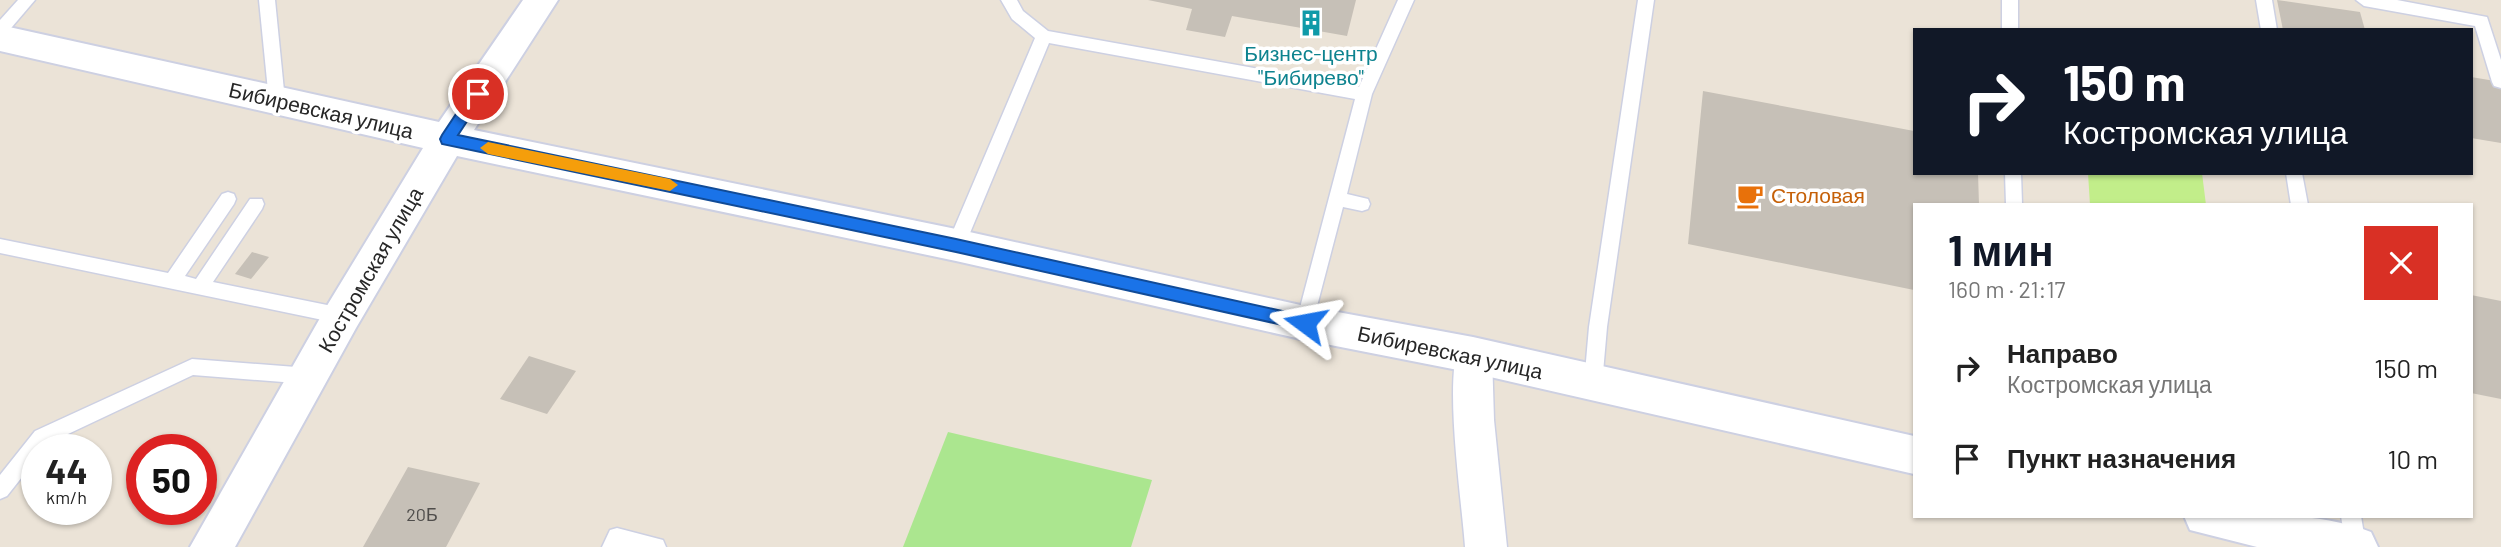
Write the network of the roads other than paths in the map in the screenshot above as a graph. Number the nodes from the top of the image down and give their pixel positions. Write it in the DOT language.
graph roads {
  1 [pos="27,0"];
  2 [pos="267,0"];
  3 [pos="541,0"];
  4 [pos="1009,0"];
  5 [pos="1406,0"];
  6 [pos="1646,0"];
  7 [pos="2010,0"];
  8 [pos="2264,0"];
  9 [pos="2364,0"];
  10 [pos="2010,28"];
  11 [pos="2269,28"];
  12 [pos="0,30"];
  13 [pos="1044,36"];
  14 [pos="0,38"];
  15 [pos="2498,63"];
  16 [pos="2500,82"];
  17 [pos="1364,94"];
  18 [pos="277,101"];
  19 [pos="448,139"];
  20 [pos="2014,175"];
  21 [pos="2294,175"];
  22 [pos="228,199"];
  23 [pos="1337,199"];
  24 [pos="2014,203"];
  25 [pos="2300,203"];
  26 [pos="256,204"];
  27 [pos="1362,204"];
  28 [pos="956,245"];
  29 [pos="0,246"];
  30 [pos="171,282"];
  31 [pos="200,287"];
  32 [pos="342,316"];
  33 [pos="1305,323"];
  34 [pos="1473,355"];
  35 [pos="309,376"];
  36 [pos="1593,384"];
  37 [pos="1913,455"];
  38 [pos="0,490"];
  39 [pos="2215,518"];
  40 [pos="2351,518"];
  41 [pos="212,547"];
  42 [pos="612,547"];
  43 [pos="656,547"];
  44 [pos="1486,547"];
  45 [pos="2356,547"];
  1 -- 12 [label="lane"];
  2 -- 18 [label="lane"];
  3 -- 19 [label="main road, Костромская улица"];
  4 -- 13 [label="lane"];
  5 -- 17 [label="lane"];
  6 -- 36 [label="lane"];
  7 -- 10 [label="lane"];
  8 -- 11 [label="lane"];
  9 -- 15 [label="lane"];
  13 -- 17 [label="lane"];
  13 -- 28 [label="lane"];
  14 -- 18 [label="main road, Бибиревская улица"];
  15 -- 16 [label="lane"];
  17 -- 23 [label="lane"];
  18 -- 19 [label="main road, Бибиревская улица"];
  19 -- 28 [label="main road, Бибиревская улица"];
  19 -- 32 [label="main road, Костромская улица"];
  20 -- 24 [label="lane"];
  21 -- 25 [label="lane"];
  22 -- 30 [label="lane"];
  23 -- 27 [label="lane"];
  23 -- 33 [label="lane"];
  26 -- 31 [label="lane"];
  28 -- 33 [label="main road, Бибиревская улица"];
  29 -- 30 [label="lane"];
  30 -- 31 [label="lane"];
  31 -- 32 [label="lane"];
  32 -- 35 [label="main road, Костромская улица"];
  33 -- 34 [label="main road, Бибиревская улица"];
  34 -- 36 [label="main road, Бибиревская улица"];
  34 -- 44 [label="street"];
  35 -- 38 [label="lane"];
  35 -- 41 [label="main road, Костромская улица"];
  36 -- 37 [label="main road, Бибиревская улица"];
  39 -- 45 [label="main road"];
  40 -- 45 [label="lane"];
  42 -- 43 [label="lane"];
}
